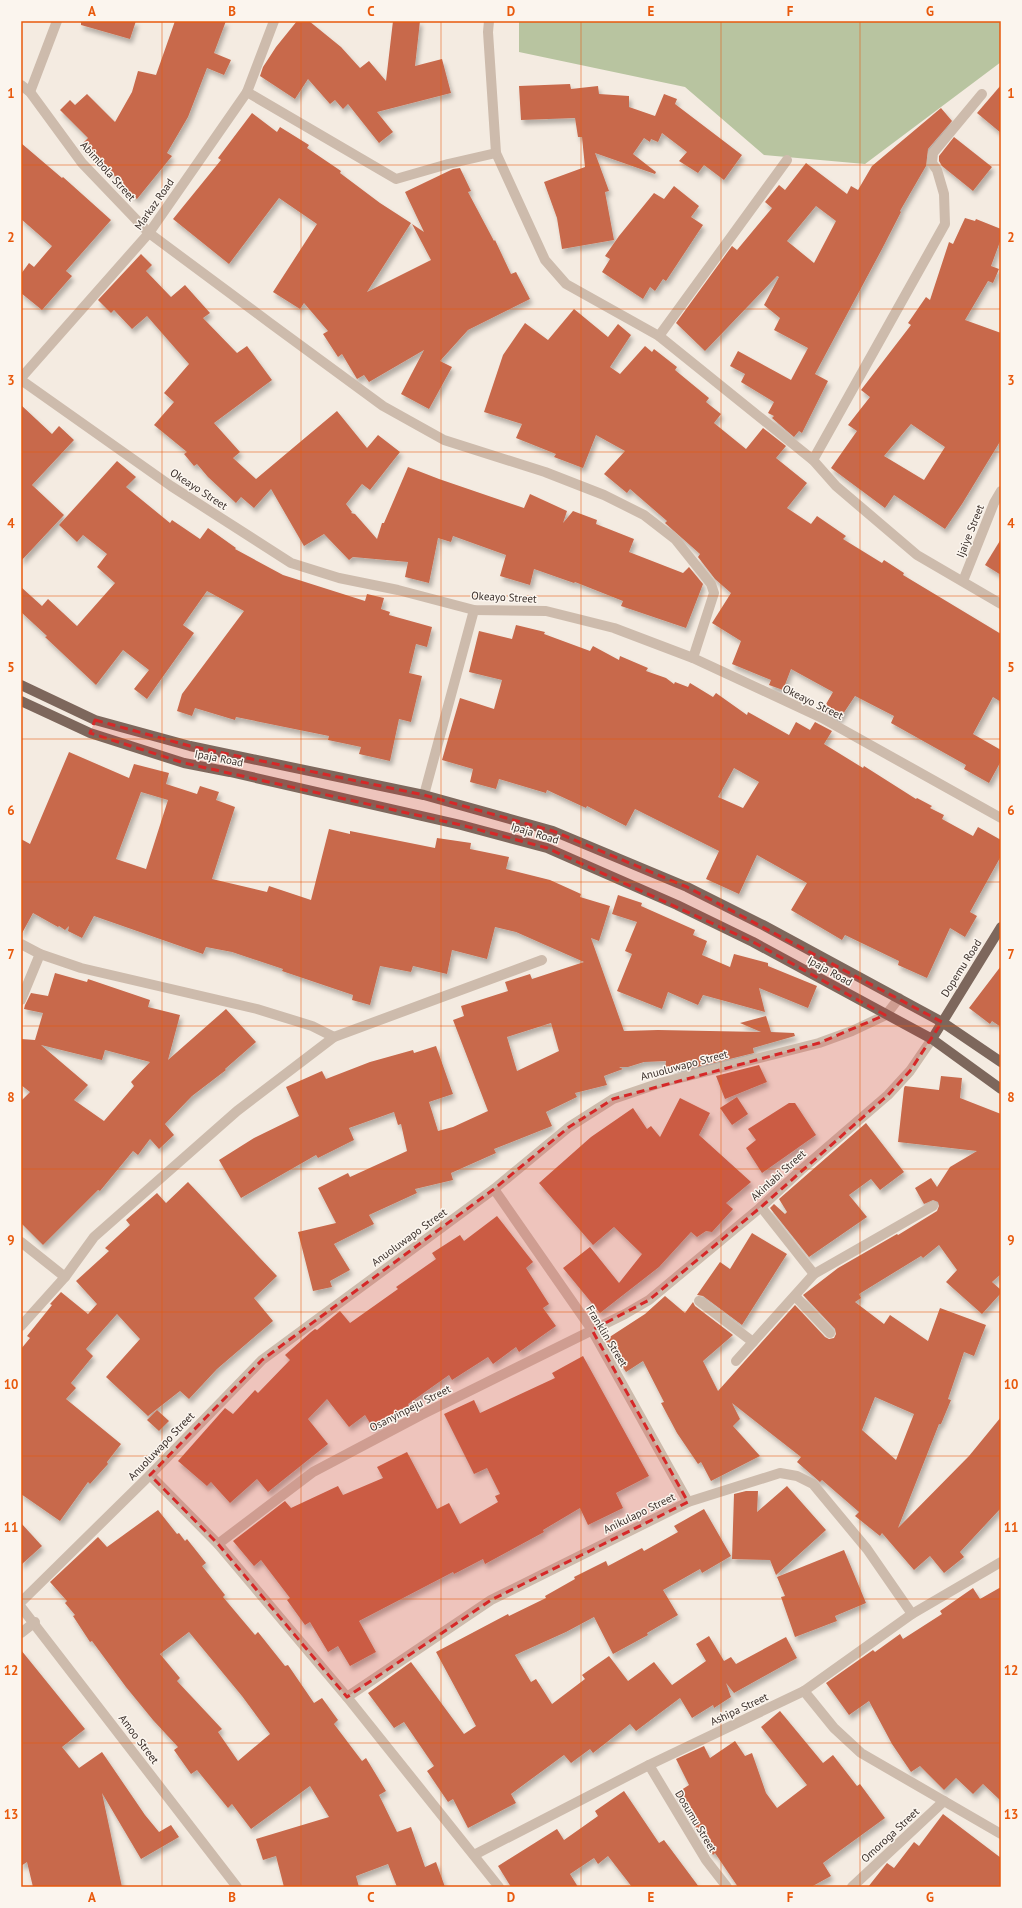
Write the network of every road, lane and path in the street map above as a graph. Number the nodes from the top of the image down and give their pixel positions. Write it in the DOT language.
graph roads {
  1 [pos="57,21"];
  2 [pos="274,21"];
  3 [pos="489,21"];
  4 [pos="21,85"];
  5 [pos="30,92"];
  6 [pos="247,92"];
  7 [pos="982,94"];
  8 [pos="496,154"];
  9 [pos="787,160"];
  10 [pos="149,233"];
  11 [pos="658,336"];
  12 [pos="21,379"];
  13 [pos="813,460"];
  14 [pos="1001,491"];
  15 [pos="963,580"];
  16 [pos="1001,604"];
  17 [pos="474,610"];
  18 [pos="693,658"];
  19 [pos="21,685"];
  20 [pos="21,701"];
  21 [pos="95,720"];
  22 [pos="90,732"];
  23 [pos="424,795"];
  24 [pos="1001,818"];
  25 [pos="1001,927"];
  26 [pos="21,944"];
  27 [pos="40,954"];
  28 [pos="542,960"];
  29 [pos="899,998"];
  30 [pos="21,1000"];
  31 [pos="886,1015"];
  32 [pos="942,1022"];
  33 [pos="334,1037"];
  34 [pos="932,1039"];
  35 [pos="1001,1062"];
  36 [pos="1001,1089"];
  37 [pos="494,1188"];
  38 [pos="933,1206"];
  39 [pos="761,1207"];
  40 [pos="21,1242"];
  41 [pos="814,1274"];
  42 [pos="65,1278"];
  43 [pos="795,1296"];
  44 [pos="699,1301"];
  45 [pos="626,1314"];
  46 [pos="21,1326"];
  47 [pos="592,1330"];
  48 [pos="830,1333"];
  49 [pos="753,1342"];
  50 [pos="736,1361"];
  51 [pos="150,1475"];
  52 [pos="688,1502"];
  53 [pos="218,1544"];
  54 [pos="1001,1562"];
  55 [pos="21,1602"];
  56 [pos="21,1606"];
  57 [pos="912,1614"];
  58 [pos="35,1622"];
  59 [pos="21,1633"];
  60 [pos="804,1691"];
  61 [pos="347,1697"];
  62 [pos="649,1765"];
  63 [pos="944,1801"];
  64 [pos="1001,1834"];
  65 [pos="474,1855"];
  66 [pos="237,1887"];
  67 [pos="499,1887"];
  68 [pos="727,1887"];
  69 [pos="852,1887"];
  1 -- 5 [label="street"];
  2 -- 6 [label="street, Markaz Road"];
  3 -- 8 [label="street"];
  4 -- 5 [label="street, Abimbola Street"];
  5 -- 10 [label="street, Abimbola Street"];
  6 -- 8 [label="street"];
  6 -- 10 [label="street, Markaz Road"];
  7 -- 13 [label="street"];
  8 -- 11 [label="street"];
  9 -- 11 [label="street"];
  10 -- 12 [label="street, Markaz Road"];
  10 -- 18 [label="street, Abimbola Street"];
  11 -- 13 [label="street"];
  12 -- 17 [label="street, Okeayo Street"];
  13 -- 15 [label="street"];
  14 -- 15 [label="street, Ijaiye Street"];
  15 -- 16 [label="street"];
  17 -- 18 [label="street, Okeayo Street"];
  17 -- 23 [label="street"];
  18 -- 24 [label="street, Okeayo Street"];
  19 -- 21 [label="main road, Ipaja Road"];
  20 -- 22 [label="main road, Ipaja Road"];
  21 -- 22 [label="main road"];
  21 -- 23 [label="main road, Ipaja Road"];
  22 -- 31 [label="main road, Ipaja Road"];
  23 -- 29 [label="main road, Ipaja Road"];
  25 -- 32 [label="main road, Dopemu Road"];
  26 -- 27 [label="street"];
  27 -- 30 [label="street"];
  27 -- 33 [label="street"];
  28 -- 33 [label="street"];
  29 -- 31 [label="street"];
  29 -- 32 [label="main road, Ipaja Road"];
  31 -- 34 [label="main road, Ipaja Road"];
  31 -- 37 [label="street, Anuoluwapo Street"];
  32 -- 34 [label="main road, Dopemu Road"];
  32 -- 35 [label="main road, Ipaja Road"];
  33 -- 42 [label="street"];
  34 -- 36 [label="main road, Ipaja Road"];
  34 -- 39 [label="street, Akinlabi Street"];
  37 -- 47 [label="street, Franklin Street"];
  37 -- 51 [label="street, Anuoluwapo Street"];
  38 -- 41 [label="street"];
  39 -- 41 [label="street"];
  39 -- 45 [label="street, Akinlabi Street"];
  40 -- 42 [label="street"];
  41 -- 43 [label="street"];
  42 -- 46 [label="street"];
  43 -- 48 [label="street"];
  43 -- 49 [label="street"];
  44 -- 49 [label="street"];
  45 -- 47 [label="street, Osanyinpeju Street"];
  47 -- 52 [label="street, Franklin Street"];
  47 -- 53 [label="street, Osanyinpeju Street"];
  49 -- 50 [label="street"];
  51 -- 53 [label="street"];
  51 -- 55 [label="street, Anuoluwapo Street"];
  52 -- 57 [label="street, Anikulapo Street"];
  52 -- 61 [label="street, Anikulapo Street"];
  53 -- 61 [label="street"];
  54 -- 57 [label="street, Ashipa Street"];
  56 -- 58 [label="street, Amoo Street"];
  57 -- 60 [label="street, Ashipa Street"];
  58 -- 59 [label="street"];
  58 -- 66 [label="street, Amoo Street"];
  60 -- 62 [label="street, Ashipa Street"];
  60 -- 63 [label="street"];
  61 -- 65 [label="street"];
  62 -- 65 [label="street, Ashipa Street"];
  62 -- 68 [label="street, Dosumu Street"];
  63 -- 64 [label="street"];
  63 -- 69 [label="street, Omoroga Street"];
  65 -- 67 [label="street"];
}
